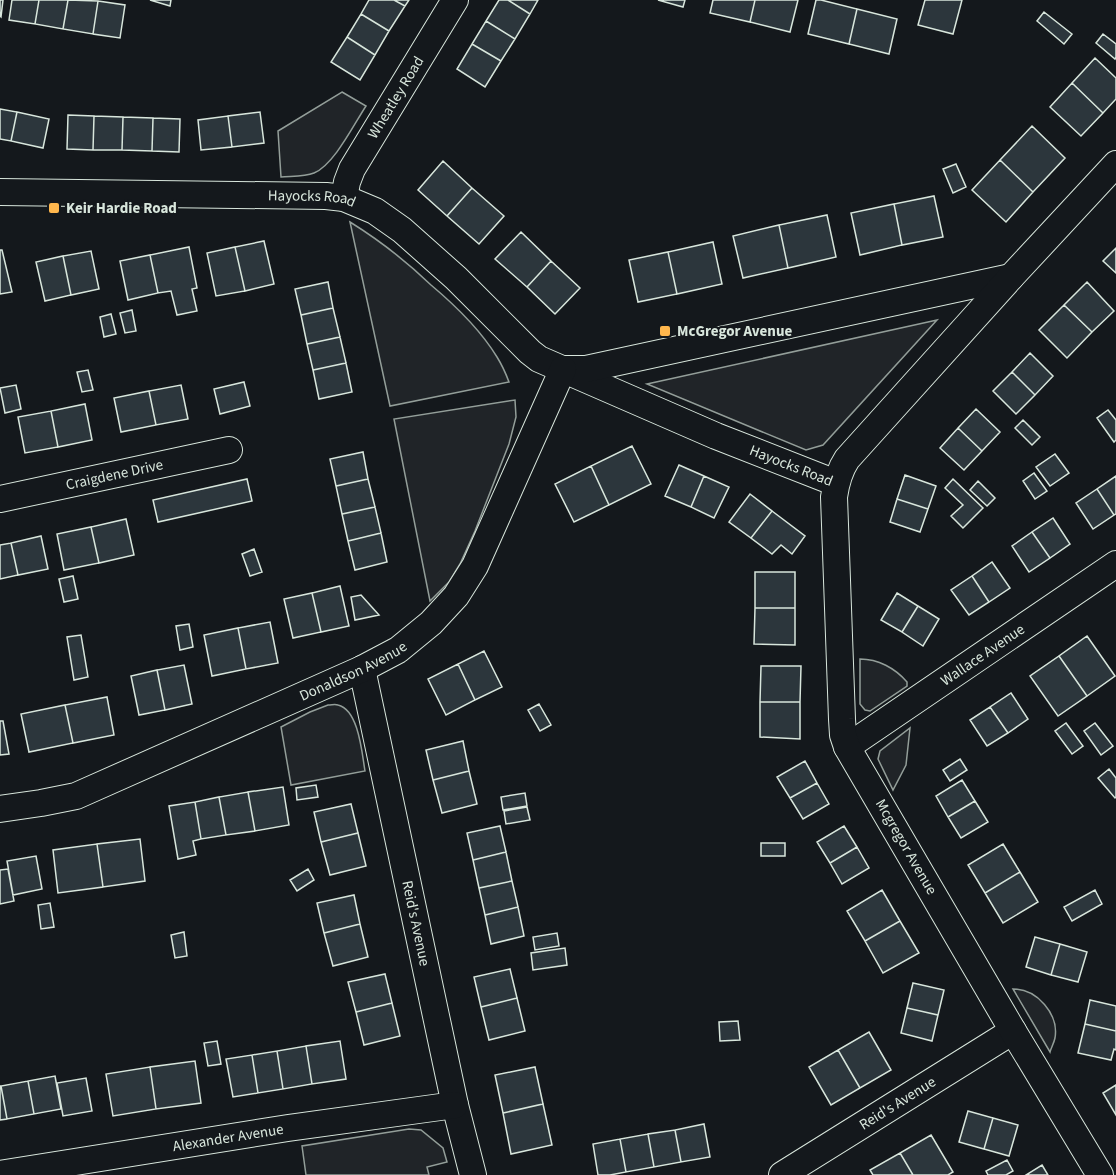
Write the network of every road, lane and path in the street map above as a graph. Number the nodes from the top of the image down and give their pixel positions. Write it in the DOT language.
graph roads {
  1 [pos="455,0"];
  2 [pos="1116,164"];
  3 [pos="0,192"];
  4 [pos="344,198"];
  5 [pos="1011,277"];
  6 [pos="563,369"];
  7 [pos="229,450"];
  8 [pos="836,483"];
  9 [pos="0,498"];
  10 [pos="1116,564"];
  11 [pos="362,669"];
  12 [pos="848,747"];
  13 [pos="0,809"];
  14 [pos="1013,1031"];
  15 [pos="455,1105"];
  16 [pos="0,1174"];
  17 [pos="786,1174"];
  18 [pos="473,1175"];
  19 [pos="1100,1175"];
  1 -- 4 [label="street, Wheatley Road"];
  2 -- 5 [label="street, Hayocks Road"];
  3 -- 4 [label="street, Hayocks Road"];
  4 -- 6 [label="street, Hayocks Road"];
  5 -- 6 [label="street, Hayocks Road"];
  5 -- 8 [label="street, Hayocks Road"];
  6 -- 8 [label="street, Hayocks Road"];
  6 -- 11 [label="street, Donaldson Avenue"];
  7 -- 9 [label="street, Craigdene Drive"];
  8 -- 12 [label="street, Mcgregor Avenue"];
  10 -- 12 [label="street, Wallace Avenue"];
  11 -- 13 [label="street, Donaldson Avenue"];
  11 -- 15 [label="street, Reid's Avenue"];
  12 -- 14 [label="street, Mcgregor Avenue"];
  14 -- 17 [label="street, Reid's Avenue"];
  14 -- 19 [label="street, Mcgregor Avenue"];
  15 -- 16 [label="street, Alexander Avenue"];
  15 -- 18 [label="street, Reid's Avenue"];
}
